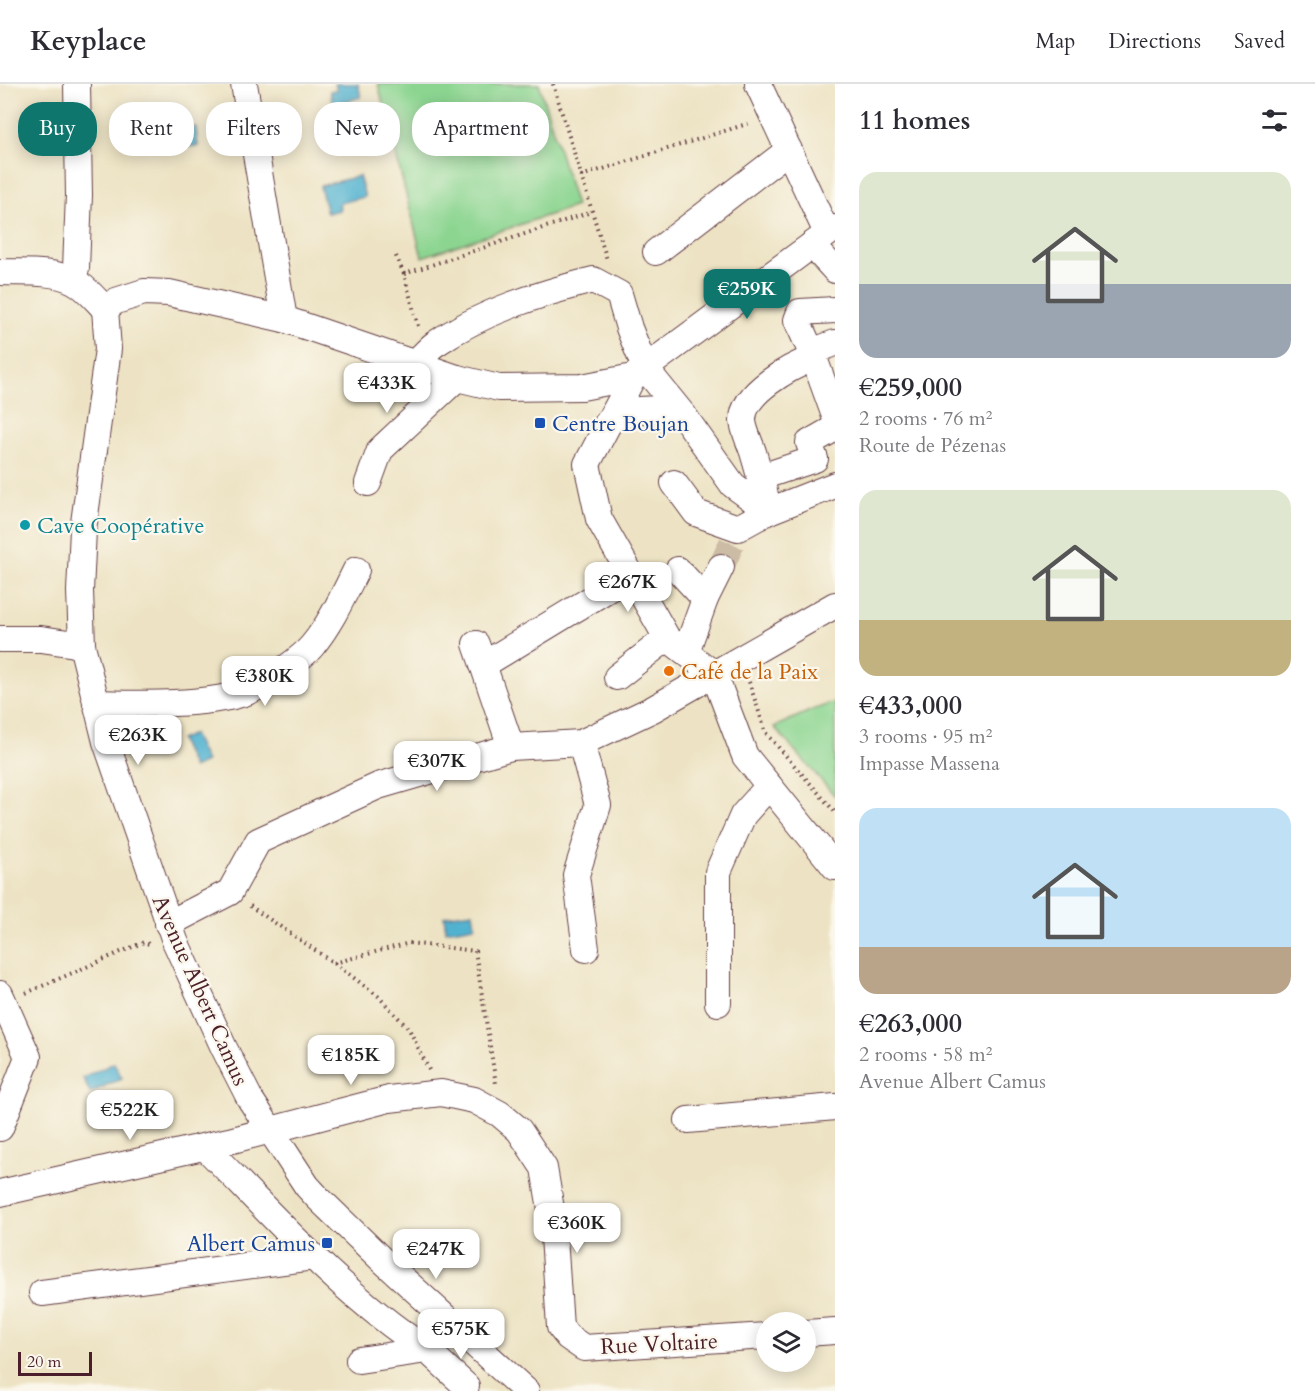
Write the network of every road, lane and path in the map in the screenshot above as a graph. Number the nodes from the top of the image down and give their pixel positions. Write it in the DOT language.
graph roads {
  1 [pos="77,84"];
  2 [pos="244,84"];
  3 [pos="553,84"];
  4 [pos="758,84"];
  5 [pos="773,116"];
  6 [pos="789,150"];
  7 [pos="581,176"];
  8 [pos="591,212"];
  9 [pos="825,235"];
  10 [pos="656,252"];
  11 [pos="396,256"];
  12 [pos="835,270"];
  13 [pos="0,272"];
  14 [pos="404,274"];
  15 [pos="73,280"];
  16 [pos="619,294"];
  17 [pos="105,309"];
  18 [pos="835,310"];
  19 [pos="284,319"];
  20 [pos="835,343"];
  21 [pos="434,344"];
  22 [pos="813,355"];
  23 [pos="415,363"];
  24 [pos="639,373"];
  25 [pos="457,378"];
  26 [pos="684,416"];
  27 [pos="835,416"];
  28 [pos="608,421"];
  29 [pos="835,428"];
  30 [pos="761,477"];
  31 [pos="368,483"];
  32 [pos="674,483"];
  33 [pos="835,485"];
  34 [pos="768,512"];
  35 [pos="722,567"];
  36 [pos="356,570"];
  37 [pos="678,570"];
  38 [pos="631,575"];
  39 [pos="705,598"];
  40 [pos="835,605"];
  41 [pos="0,639"];
  42 [pos="82,645"];
  43 [pos="676,645"];
  44 [pos="738,660"];
  45 [pos="714,674"];
  46 [pos="617,677"];
  47 [pos="96,703"];
  48 [pos="581,743"];
  49 [pos="511,747"];
  50 [pos="769,786"];
  51 [pos="835,812"];
  52 [pos="835,867"];
  53 [pos="230,892"];
  54 [pos="172,933"];
  55 [pos="586,949"];
  56 [pos="334,963"];
  57 [pos="2,998"];
  58 [pos="718,1003"];
  59 [pos="441,1093"];
  60 [pos="835,1107"];
  61 [pos="500,1114"];
  62 [pos="688,1120"];
  63 [pos="0,1128"];
  64 [pos="270,1131"];
  65 [pos="205,1147"];
  66 [pos="0,1193"];
  67 [pos="313,1257"];
  68 [pos="42,1293"];
  69 [pos="835,1331"];
  70 [pos="816,1332"];
  71 [pos="756,1337"];
  72 [pos="427,1350"];
  73 [pos="359,1360"];
  74 [pos="492,1362"];
  75 [pos="464,1388"];
  76 [pos="526,1391"];
  1 -- 15 [label="street"];
  2 -- 19 [label="street"];
  3 -- 7 [label="path"];
  4 -- 5 [label="street"];
  5 -- 6 [label="street"];
  5 -- 7 [label="path"];
  6 -- 9 [label="street"];
  6 -- 10 [label="street"];
  7 -- 8 [label="path"];
  8 -- 14 [label="path"];
  8 -- 16 [label="path"];
  9 -- 12 [label="street"];
  9 -- 24 [label="street"];
  11 -- 14 [label="path"];
  13 -- 15 [label="street"];
  14 -- 21 [label="path"];
  15 -- 17 [label="street"];
  16 -- 21 [label="street"];
  16 -- 24 [label="street"];
  17 -- 19 [label="street"];
  17 -- 42 [label="street, Avenue Albert Camus"];
  18 -- 22 [label="street"];
  19 -- 23 [label="street"];
  20 -- 22 [label="street"];
  21 -- 23 [label="street"];
  22 -- 27 [label="street"];
  22 -- 30 [label="street"];
  23 -- 25 [label="street"];
  24 -- 25 [label="street"];
  24 -- 26 [label="street"];
  24 -- 28 [label="street"];
  25 -- 31 [label="street"];
  26 -- 28 [label="street"];
  26 -- 34 [label="street"];
  28 -- 38 [label="street"];
  29 -- 30 [label="street"];
  30 -- 34 [label="street"];
  32 -- 34 [label="street"];
  33 -- 34 [label="street"];
  35 -- 39 [label="street"];
  36 -- 47 [label="street"];
  37 -- 39 [label="street"];
  38 -- 43 [label="street"];
  38 -- 49 [label="street"];
  39 -- 43 [label="street"];
  40 -- 44 [label="street"];
  41 -- 42 [label="street"];
  42 -- 47 [label="street, Avenue Albert Camus"];
  43 -- 45 [label="street"];
  43 -- 46 [label="street"];
  44 -- 45 [label="street"];
  44 -- 51 [label="path"];
  45 -- 48 [label="street"];
  45 -- 50 [label="street"];
  47 -- 54 [label="street, Avenue Albert Camus"];
  48 -- 49 [label="street"];
  48 -- 55 [label="street"];
  49 -- 53 [label="street"];
  50 -- 52 [label="street"];
  50 -- 58 [label="street"];
  53 -- 54 [label="street"];
  53 -- 56 [label="path"];
  54 -- 57 [label="path"];
  54 -- 64 [label="street, Avenue Albert Camus"];
  56 -- 59 [label="path"];
  56 -- 61 [label="path"];
  57 -- 63 [label="street"];
  59 -- 61 [label="street, Rue Voltaire"];
  59 -- 64 [label="street, Rue Voltaire"];
  60 -- 62 [label="street"];
  61 -- 71 [label="street, Rue Voltaire"];
  64 -- 65 [label="street, Rue Voltaire"];
  64 -- 74 [label="street, Avenue Albert Camus"];
  65 -- 66 [label="street, Rue Voltaire"];
  65 -- 67 [label="street"];
  67 -- 68 [label="street"];
  67 -- 72 [label="street"];
  69 -- 70 [label="street"];
  72 -- 73 [label="street"];
  72 -- 75 [label="street"];
  74 -- 75 [label="street"];
  74 -- 76 [label="street, Avenue Albert Camus"];
}
